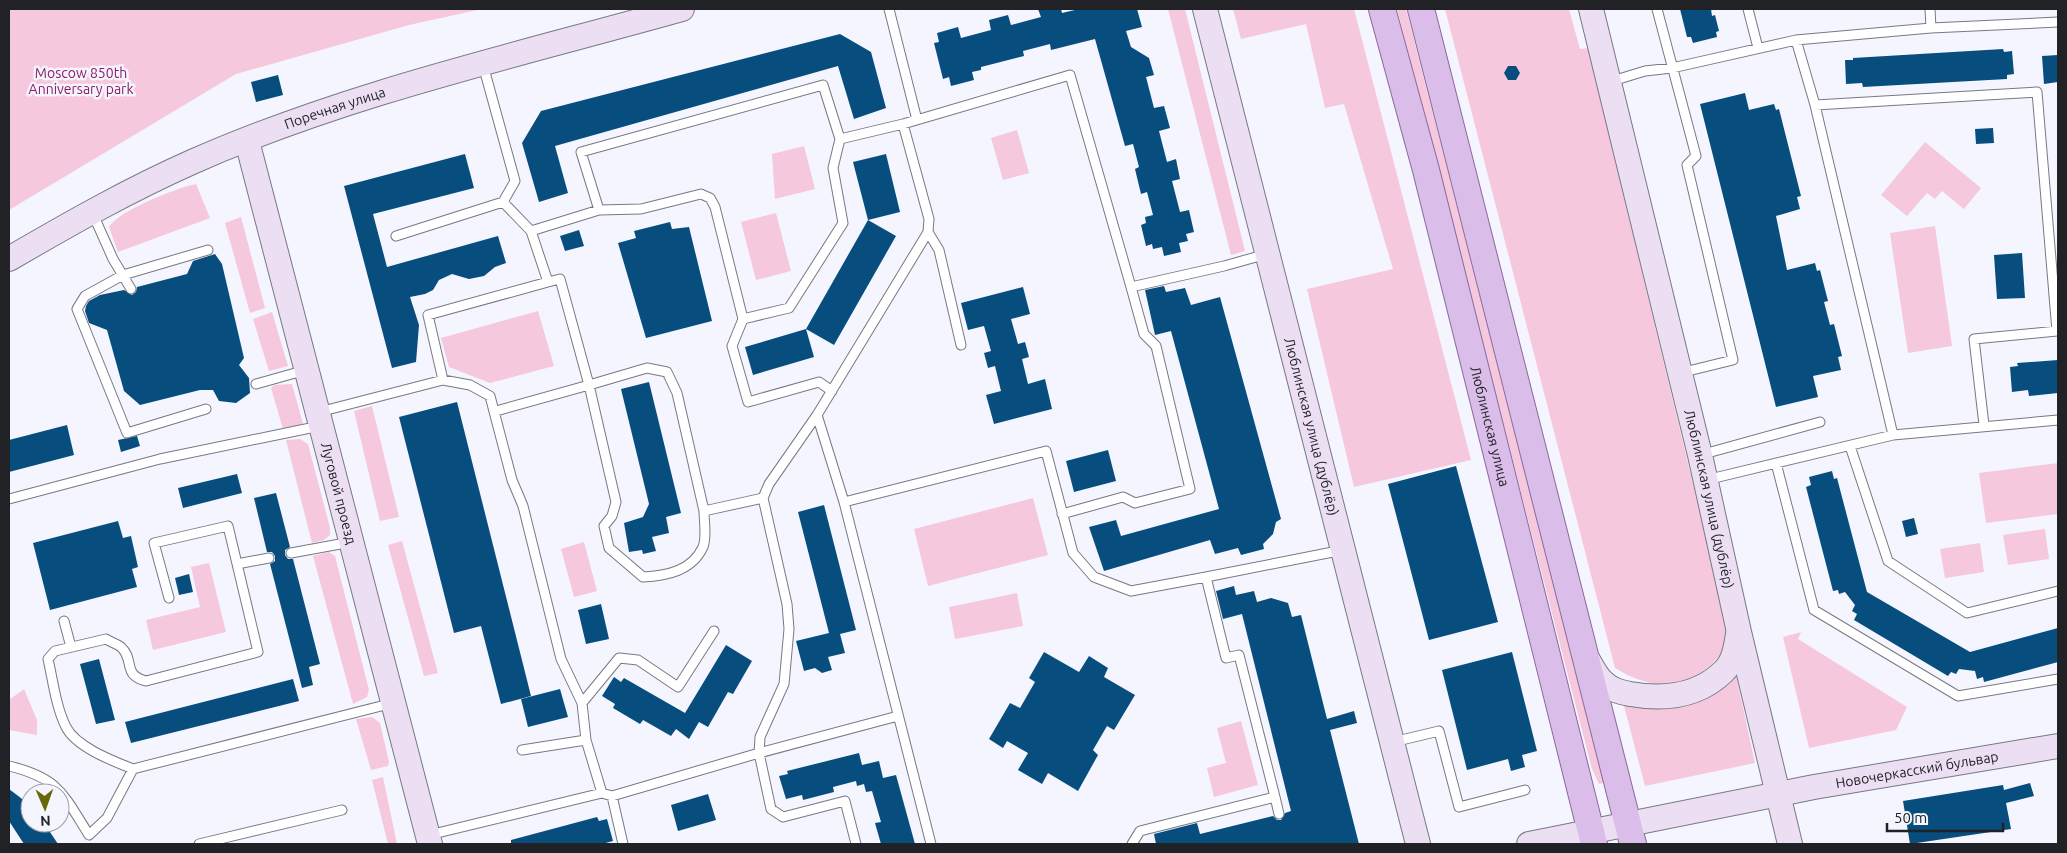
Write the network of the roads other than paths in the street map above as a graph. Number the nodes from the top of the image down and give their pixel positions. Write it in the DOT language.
graph roads {
  1 [pos="682,9"];
  2 [pos="889,9"];
  3 [pos="1205,9"];
  4 [pos="1382,9"];
  5 [pos="1421,9"];
  6 [pos="1591,9"];
  7 [pos="1657,9"];
  8 [pos="1748,9"];
  9 [pos="1930,9"];
  10 [pos="2058,22"];
  11 [pos="1931,28"];
  12 [pos="1796,40"];
  13 [pos="1758,48"];
  14 [pos="482,65"];
  15 [pos="1672,68"];
  16 [pos="1609,82"];
  17 [pos="1816,105"];
  18 [pos="917,120"];
  19 [pos="903,124"];
  20 [pos="840,139"];
  21 [pos="247,141"];
  22 [pos="503,202"];
  23 [pos="599,210"];
  24 [pos="92,212"];
  25 [pos="531,231"];
  26 [pos="928,232"];
  27 [pos="396,236"];
  28 [pos="208,250"];
  29 [pos="1267,254"];
  30 [pos="9,259"];
  31 [pos="123,275"];
  32 [pos="548,282"];
  33 [pos="1131,287"];
  34 [pos="131,289"];
  35 [pos="743,319"];
  36 [pos="961,345"];
  37 [pos="307,370"];
  38 [pos="1680,373"];
  39 [pos="443,380"];
  40 [pos="256,384"];
  41 [pos="589,385"];
  42 [pos="832,391"];
  43 [pos="206,409"];
  44 [pos="496,411"];
  45 [pos="817,415"];
  46 [pos="319,419"];
  47 [pos="2058,420"];
  48 [pos="1820,422"];
  49 [pos="1984,426"];
  50 [pos="1893,434"];
  51 [pos="1850,446"];
  52 [pos="1700,455"];
  53 [pos="1776,463"];
  54 [pos="1706,480"];
  55 [pos="763,498"];
  56 [pos="9,499"];
  57 [pos="844,502"];
  58 [pos="704,511"];
  59 [pos="1062,514"];
  60 [pos="352,542"];
  61 [pos="1344,550"];
  62 [pos="291,553"];
  63 [pos="269,558"];
  64 [pos="237,564"];
  65 [pos="1206,577"];
  66 [pos="2058,592"];
  67 [pos="169,598"];
  68 [pos="64,621"];
  69 [pos="714,631"];
  70 [pos="1739,632"];
  71 [pos="71,647"];
  72 [pos="1584,655"];
  73 [pos="2058,679"];
  74 [pos="394,703"];
  75 [pos="582,703"];
  76 [pos="898,716"];
  77 [pos="586,740"];
  78 [pos="1393,742"];
  79 [pos="2058,746"];
  80 [pos="522,750"];
  81 [pos="759,753"];
  82 [pos="9,766"];
  83 [pos="133,769"];
  84 [pos="1525,790"];
  85 [pos="602,793"];
  86 [pos="1777,794"];
  87 [pos="612,796"];
  88 [pos="1275,797"];
  89 [pos="342,810"];
  90 [pos="1279,814"];
  91 [pos="1630,834"];
  92 [pos="1592,838"];
  93 [pos="429,840"];
  94 [pos="199,844"];
  95 [pos="624,844"];
  96 [pos="856,844"];
  97 [pos="931,844"];
  98 [pos="1132,844"];
  99 [pos="1418,844"];
  100 [pos="1528,844"];
  101 [pos="1790,844"];
  1 -- 14 [label="street, Поречная улица"];
  2 -- 18 [label="lane"];
  3 -- 29 [label="street, Люблинская улица (дублёр)"];
  4 -- 92 [label="main road, Люблинская улица"];
  5 -- 72 [label="main road"];
  6 -- 16 [label="street, Люблинская улица (дублёр)"];
  7 -- 15 [label="lane"];
  8 -- 13 [label="lane"];
  9 -- 11 [label="lane"];
  10 -- 11 [label="lane"];
  11 -- 12 [label="lane"];
  12 -- 13 [label="lane"];
  12 -- 17 [label="lane"];
  13 -- 15 [label="lane"];
  14 -- 21 [label="street, Поречная улица"];
  14 -- 22 [label="lane"];
  15 -- 16 [label="lane"];
  15 -- 38 [label="lane"];
  16 -- 38 [label="street, Люблинская улица (дублёр)"];
  17 -- 49 [label="lane"];
  17 -- 50 [label="lane"];
  18 -- 19 [label="lane"];
  18 -- 33 [label="lane"];
  19 -- 20 [label="lane"];
  19 -- 26 [label="lane"];
  20 -- 23 [label="lane"];
  20 -- 35 [label="lane"];
  21 -- 24 [label="street, Поречная улица"];
  21 -- 37 [label="street, Луговой проезд"];
  22 -- 25 [label="lane"];
  22 -- 27 [label="lane"];
  23 -- 25 [label="lane"];
  23 -- 35 [label="lane"];
  24 -- 30 [label="street, Поречная улица"];
  24 -- 31 [label="lane"];
  25 -- 32 [label="lane"];
  26 -- 36 [label="lane"];
  26 -- 42 [label="lane"];
  28 -- 31 [label="lane"];
  29 -- 33 [label="lane"];
  29 -- 61 [label="street, Люблинская улица (дублёр)"];
  31 -- 34 [label="lane"];
  31 -- 43 [label="lane"];
  32 -- 39 [label="lane"];
  32 -- 41 [label="lane"];
  33 -- 59 [label="lane"];
  35 -- 42 [label="lane"];
  37 -- 40 [label="lane"];
  37 -- 46 [label="street, Луговой проезд"];
  38 -- 52 [label="street, Люблинская улица (дублёр)"];
  39 -- 44 [label="lane"];
  39 -- 46 [label="lane"];
  41 -- 44 [label="lane"];
  41 -- 58 [label="lane"];
  41 -- 58 [label="lane"];
  42 -- 45 [label="lane"];
  44 -- 75 [label="lane"];
  45 -- 55 [label="lane"];
  45 -- 57 [label="lane"];
  46 -- 56 [label="lane"];
  46 -- 60 [label="street, Луговой проезд"];
  47 -- 49 [label="lane"];
  48 -- 52 [label="lane"];
  49 -- 50 [label="lane"];
  50 -- 51 [label="lane"];
  51 -- 53 [label="lane"];
  51 -- 66 [label="lane"];
  52 -- 54 [label="street, Люблинская улица (дублёр)"];
  53 -- 54 [label="lane"];
  53 -- 73 [label="lane"];
  54 -- 70 [label="street, Люблинская улица (дублёр)"];
  55 -- 58 [label="lane"];
  55 -- 81 [label="lane"];
  57 -- 59 [label="lane"];
  57 -- 76 [label="lane"];
  59 -- 65 [label="lane"];
  60 -- 62 [label="lane"];
  60 -- 74 [label="street, Луговой проезд"];
  61 -- 65 [label="lane"];
  61 -- 78 [label="street, Люблинская улица (дублёр)"];
  63 -- 64 [label="lane"];
  64 -- 67 [label="lane"];
  64 -- 71 [label="lane"];
  65 -- 88 [label="lane"];
  68 -- 71 [label="lane"];
  69 -- 75 [label="lane"];
  70 -- 72 [label="street"];
  70 -- 86 [label="street, Люблинская улица (дублёр)"];
  71 -- 83 [label="lane"];
  72 -- 91 [label="main road"];
  74 -- 83 [label="lane"];
  74 -- 93 [label="street, Луговой проезд"];
  75 -- 77 [label="lane"];
  76 -- 81 [label="lane"];
  76 -- 97 [label="lane"];
  77 -- 80 [label="lane"];
  77 -- 85 [label="lane"];
  78 -- 84 [label="lane"];
  78 -- 99 [label="street, Люблинская улица (дублёр)"];
  79 -- 86 [label="street, Новочеркасский бульвар"];
  81 -- 87 [label="lane"];
  81 -- 96 [label="lane"];
  82 -- 83 [label="lane"];
  85 -- 87 [label="lane"];
  85 -- 93 [label="lane"];
  86 -- 91 [label="street, Новочеркасский бульвар"];
  86 -- 101 [label="street, Люблинская улица (дублёр)"];
  87 -- 95 [label="lane"];
  88 -- 90 [label="lane"];
  88 -- 98 [label="lane"];
  89 -- 94 [label="lane"];
  91 -- 92 [label="street, Новочеркасский бульвар"];
  92 -- 100 [label="street, Новочеркасский бульвар"];
}
